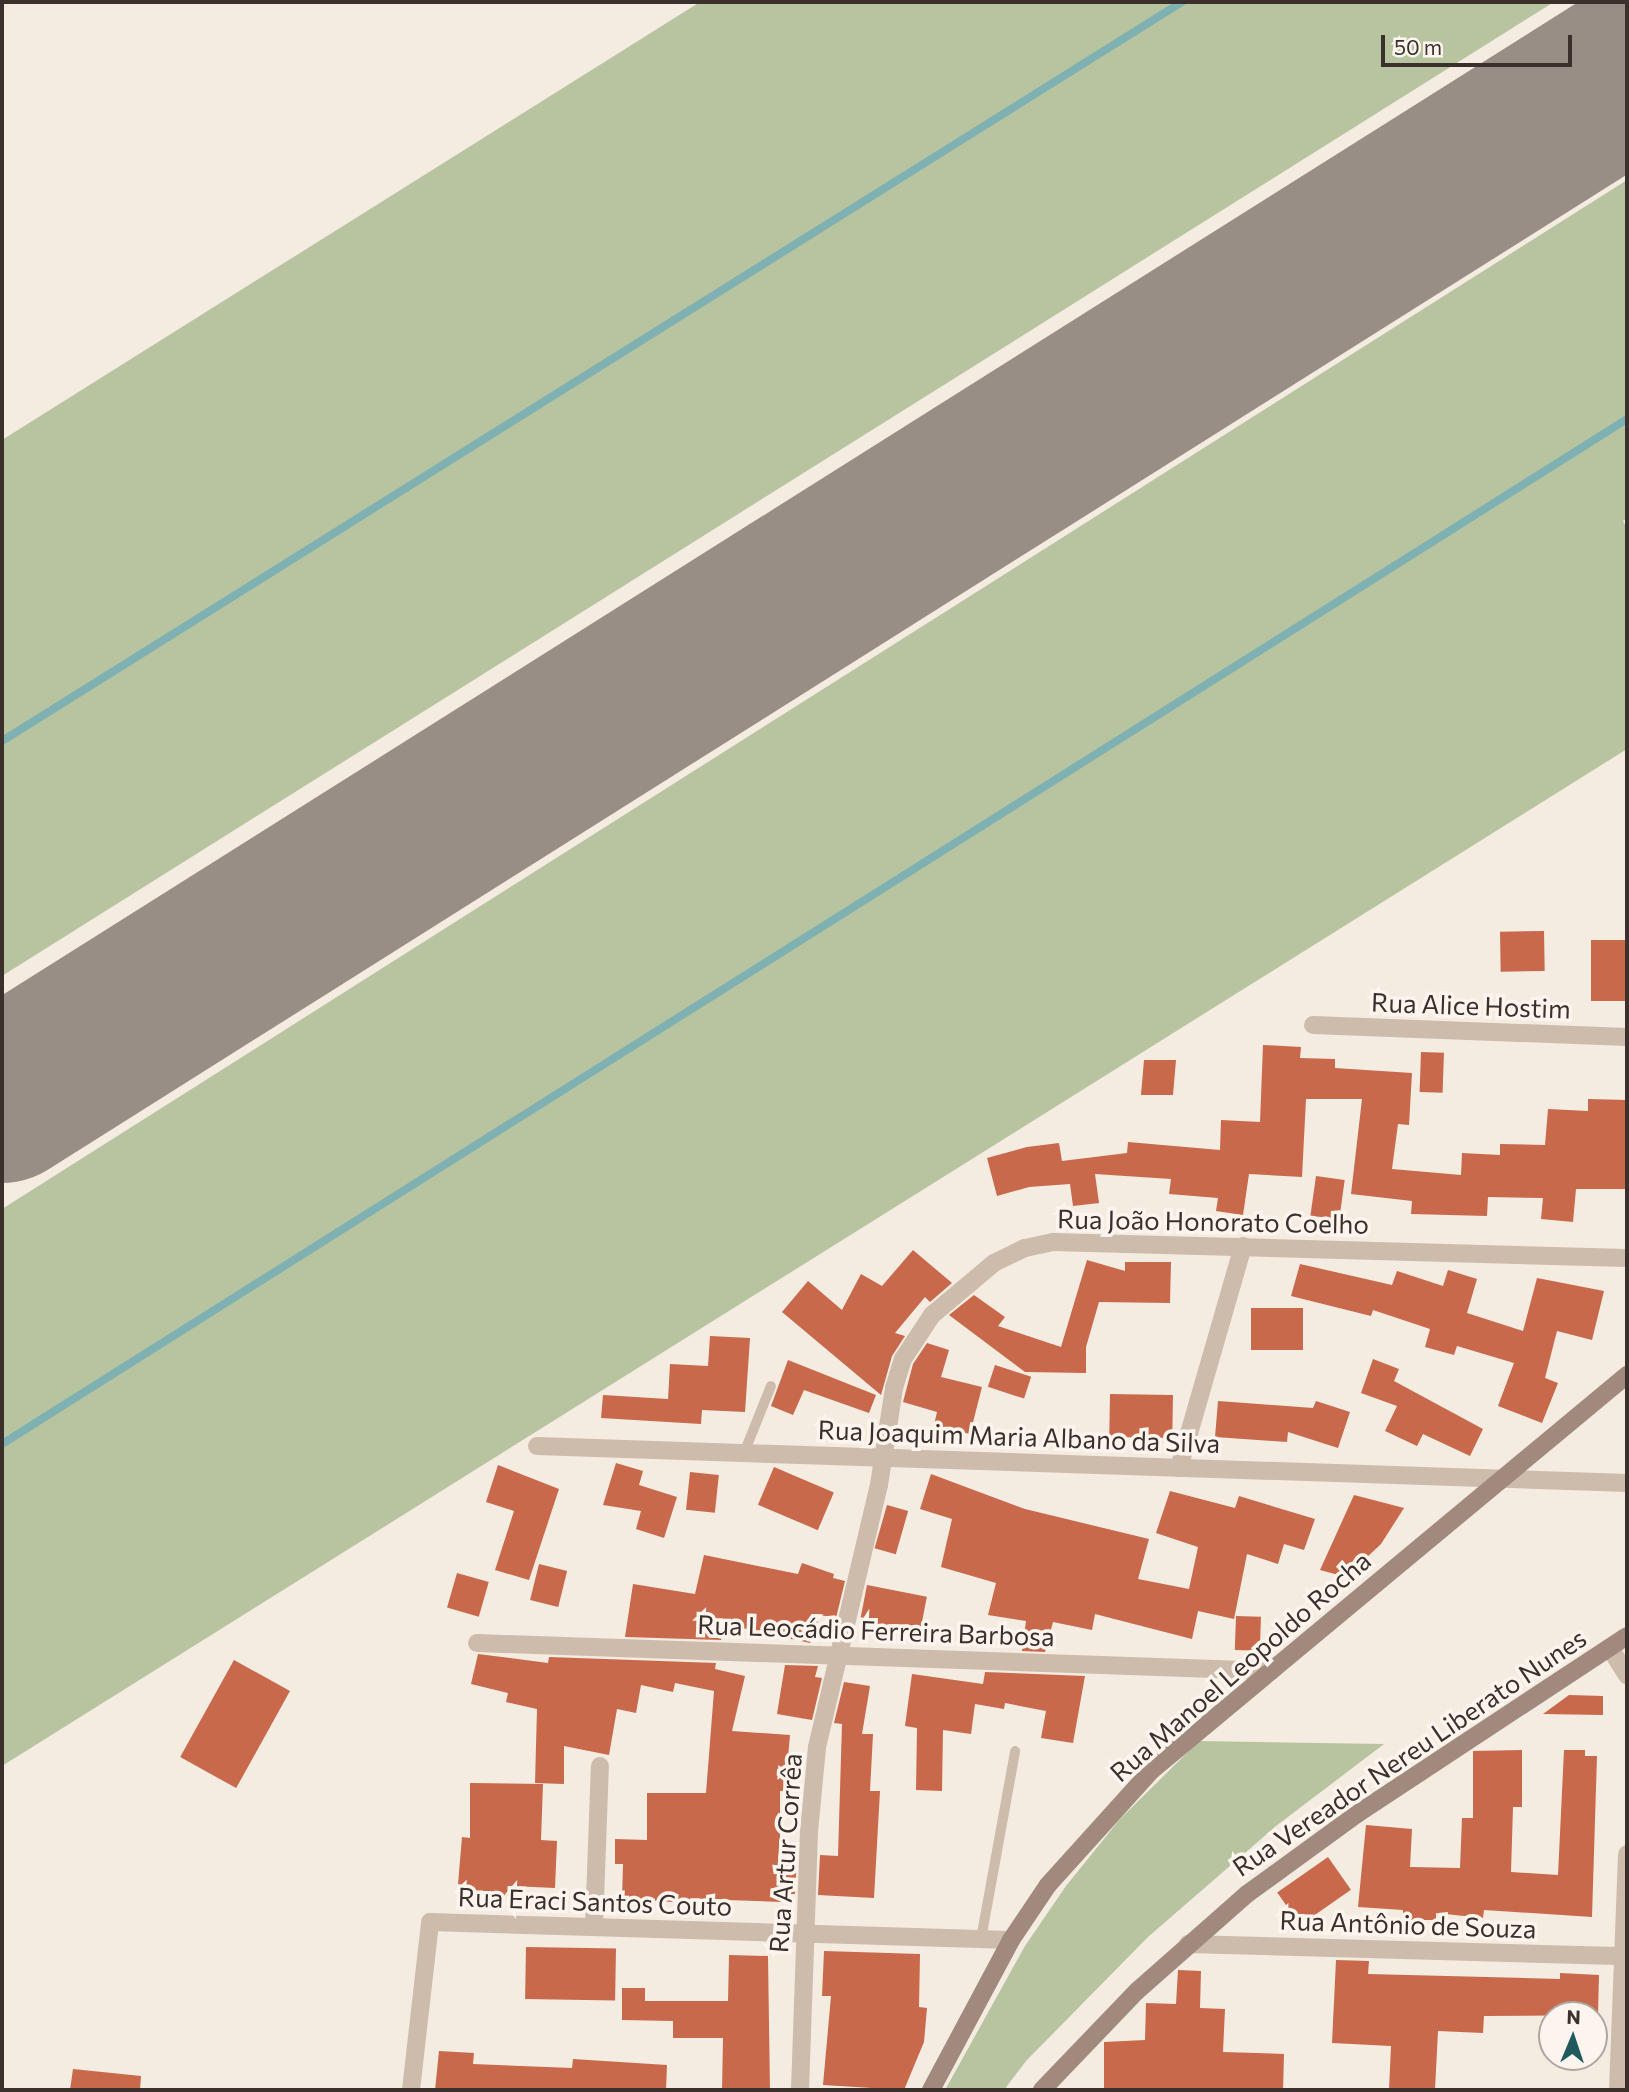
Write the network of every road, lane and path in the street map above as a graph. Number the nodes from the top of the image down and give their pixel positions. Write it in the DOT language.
graph roads {
  1 [pos="1312,1025"];
  2 [pos="1627,1037"];
  3 [pos="1243,1246"];
  4 [pos="1627,1258"];
  5 [pos="1627,1375"];
  6 [pos="771,1386"];
  7 [pos="537,1446"];
  8 [pos="744,1453"];
  9 [pos="881,1457"];
  10 [pos="1179,1468"];
  11 [pos="1499,1479"];
  12 [pos="1627,1483"];
  13 [pos="1627,1636"];
  14 [pos="477,1643"];
  15 [pos="1610,1648"];
  16 [pos="840,1655"];
  17 [pos="1272,1671"];
  18 [pos="1627,1675"];
  19 [pos="1015,1751"];
  20 [pos="600,1766"];
  21 [pos="1627,1854"];
  22 [pos="594,1927"];
  23 [pos="805,1934"];
  24 [pos="981,1939"];
  25 [pos="1011,1940"];
  26 [pos="1188,1944"];
  27 [pos="1625,1956"];
  28 [pos="411,2090"];
  29 [pos="800,2090"];
  30 [pos="931,2090"];
  31 [pos="1042,2090"];
  32 [pos="1618,2090"];
  1 -- 2 [label="street, Rua Alice Hostim"];
  3 -- 4 [label="street, Rua João Honorato Coelho"];
  3 -- 9 [label="street, Rua João Honorato Coelho"];
  3 -- 10 [label="street"];
  5 -- 11 [label="main road, Rua Manoel Leopoldo Rocha"];
  6 -- 8 [label="lane"];
  7 -- 8 [label="street, Rua Joaquim Maria Albano da Silva"];
  8 -- 9 [label="street, Rua Joaquim Maria Albano da Silva"];
  9 -- 10 [label="street, Rua Joaquim Maria Albano da Silva"];
  9 -- 16 [label="street, Rua Artur Corrêa"];
  10 -- 11 [label="street, Rua Joaquim Maria Albano da Silva"];
  11 -- 12 [label="street, Rua Joaquim Maria Albano da Silva"];
  11 -- 17 [label="main road, Rua Manoel Leopoldo Rocha"];
  13 -- 15 [label="main road, Rua Vereador Nereu Liberato Nunes"];
  14 -- 16 [label="street, Rua Leocádio Ferreira Barbosa"];
  15 -- 18 [label="street"];
  15 -- 26 [label="main road, Rua Vereador Nereu Liberato Nunes"];
  16 -- 17 [label="street, Rua Leocádio Ferreira Barbosa"];
  16 -- 23 [label="street, Rua Artur Corrêa"];
  17 -- 25 [label="main road, Rua Manoel Leopoldo Rocha"];
  19 -- 24 [label="lane"];
  20 -- 22 [label="street"];
  21 -- 27 [label="street"];
  22 -- 23 [label="street, Rua Eraci Santos Couto"];
  22 -- 28 [label="street, Rua Eraci Santos Couto"];
  23 -- 24 [label="street, Rua Eraci Santos Couto"];
  23 -- 29 [label="street, Rua Artur Corrêa"];
  24 -- 25 [label="street, Rua Eraci Santos Couto"];
  25 -- 30 [label="main road, Rua Manoel Leopoldo Rocha"];
  26 -- 27 [label="street, Rua Antônio de Souza"];
  26 -- 31 [label="main road, Rua Vereador Nereu Liberato Nunes"];
  27 -- 32 [label="street"];
}
